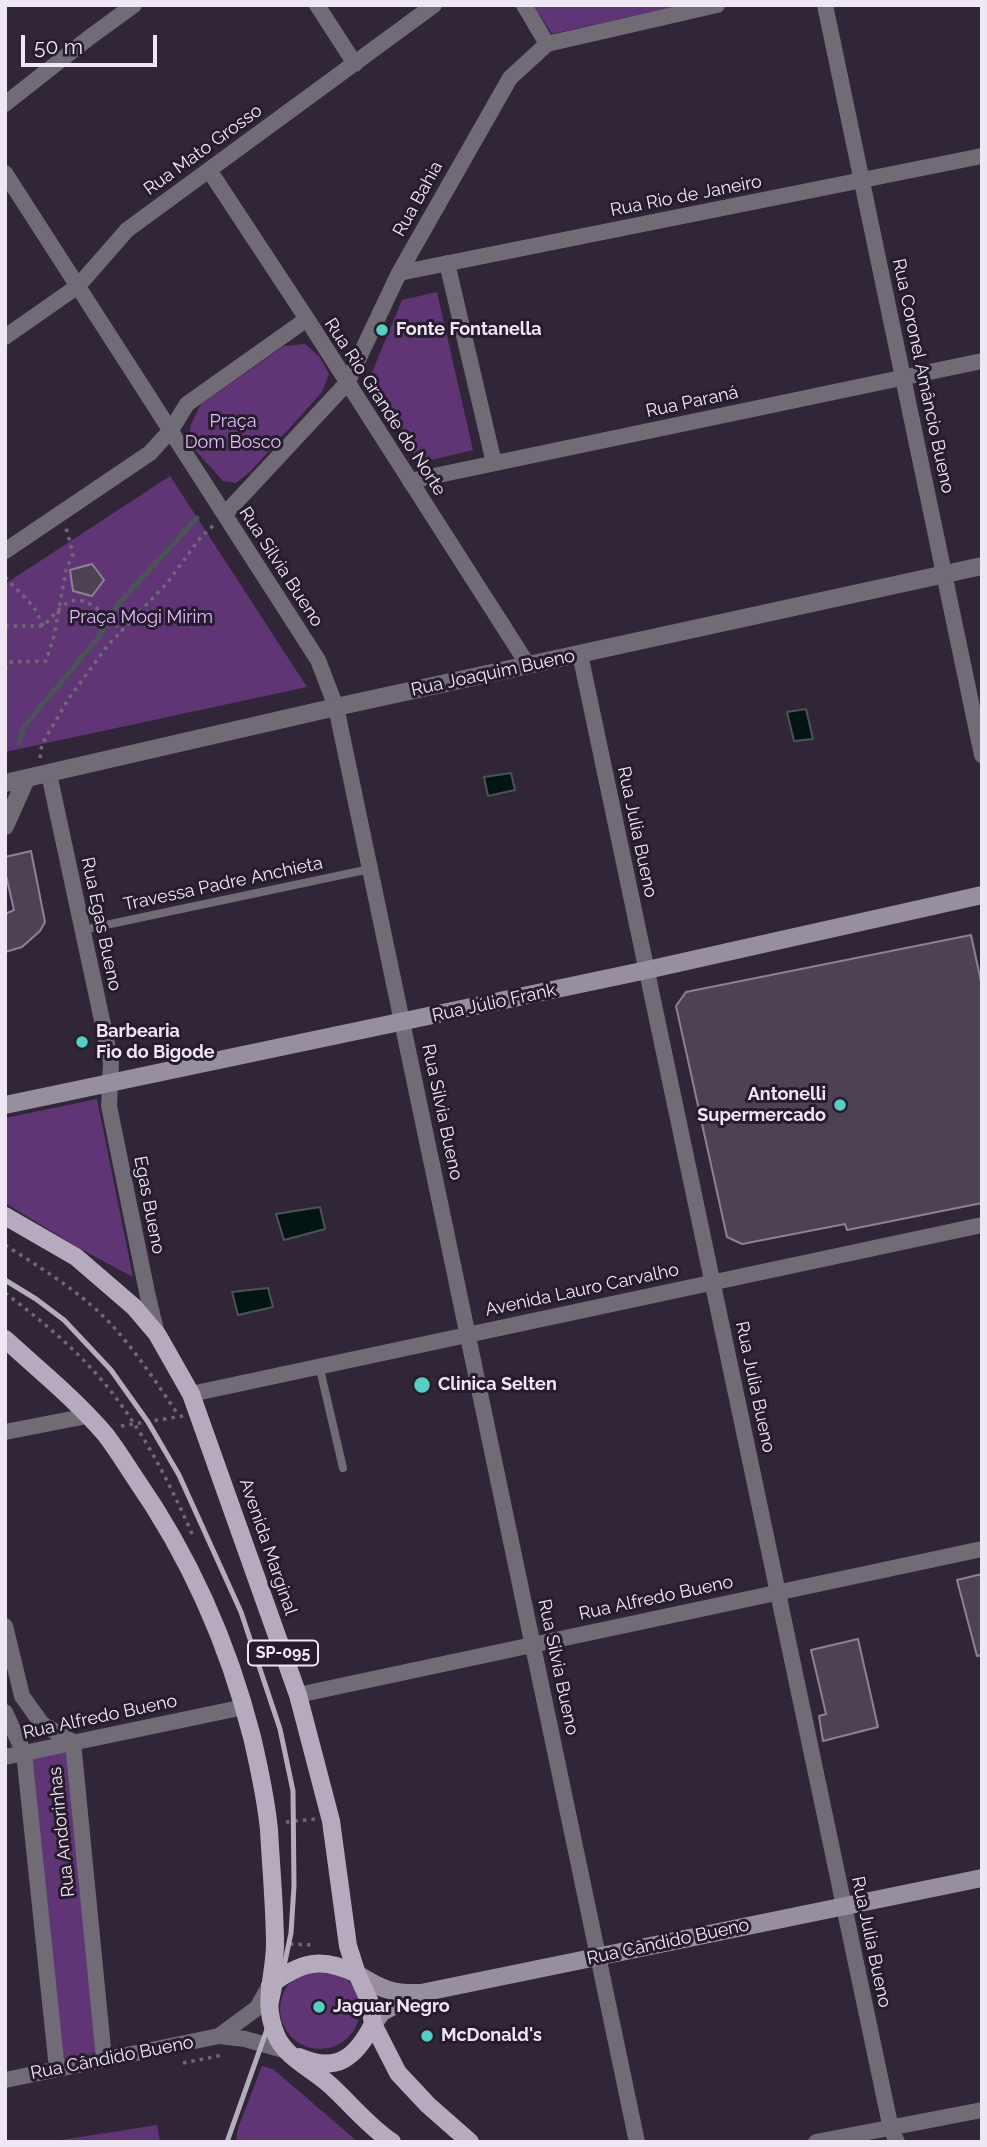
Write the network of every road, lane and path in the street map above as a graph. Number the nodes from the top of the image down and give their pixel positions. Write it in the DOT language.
graph roads {
  1 [pos="134,5"];
  2 [pos="317,5"];
  3 [pos="434,5"];
  4 [pos="524,5"];
  5 [pos="717,5"];
  6 [pos="825,5"];
  7 [pos="547,44"];
  8 [pos="355,64"];
  9 [pos="5,104"];
  10 [pos="982,156"];
  11 [pos="209,170"];
  12 [pos="5,173"];
  13 [pos="862,180"];
  14 [pos="447,263"];
  15 [pos="398,273"];
  16 [pos="78,286"];
  17 [pos="307,319"];
  18 [pos="5,337"];
  19 [pos="982,361"];
  20 [pos="904,377"];
  21 [pos="347,383"];
  22 [pos="170,430"];
  23 [pos="494,463"];
  24 [pos="410,481"];
  25 [pos="62,513"];
  26 [pos="225,514"];
  27 [pos="5,551"];
  28 [pos="982,566"];
  29 [pos="943,574"];
  30 [pos="5,577"];
  31 [pos="58,612"];
  32 [pos="5,626"];
  33 [pos="43,626"];
  34 [pos="122,631"];
  35 [pos="580,654"];
  36 [pos="528,665"];
  37 [pos="5,669"];
  38 [pos="336,708"];
  39 [pos="982,755"];
  40 [pos="37,776"];
  41 [pos="5,783"];
  42 [pos="5,825"];
  43 [pos="370,869"];
  44 [pos="982,895"];
  45 [pos="82,930"];
  46 [pos="647,970"];
  47 [pos="403,1022"];
  48 [pos="111,1083"];
  49 [pos="5,1105"];
  50 [pos="5,1216"];
  51 [pos="982,1225"];
  52 [pos="5,1245"];
  53 [pos="713,1283"];
  54 [pos="158,1334"];
  55 [pos="468,1334"];
  56 [pos="5,1339"];
  57 [pos="319,1365"];
  58 [pos="191,1394"];
  59 [pos="198,1413"];
  60 [pos="87,1416"];
  61 [pos="180,1416"];
  62 [pos="5,1432"];
  63 [pos="105,1435"];
  64 [pos="343,1468"];
  65 [pos="982,1549"];
  66 [pos="778,1592"];
  67 [pos="5,1626"];
  68 [pos="533,1643"];
  69 [pos="298,1695"];
  70 [pos="244,1707"];
  71 [pos="5,1712"];
  72 [pos="73,1742"];
  73 [pos="24,1753"];
  74 [pos="5,1757"];
  75 [pos="982,1878"];
  76 [pos="844,1906"];
  77 [pos="598,1956"];
  78 [pos="357,1974"];
  79 [pos="270,1985"];
  80 [pos="421,1993"];
  81 [pos="373,2024"];
  82 [pos="219,2036"];
  83 [pos="287,2051"];
  84 [pos="235,2052"];
  85 [pos="104,2059"];
  86 [pos="181,2063"];
  87 [pos="57,2069"];
  88 [pos="5,2080"];
  89 [pos="982,2110"];
  90 [pos="894,2135"];
  91 [pos="392,2142"];
  92 [pos="470,2142"];
  93 [pos="637,2142"];
  94 [pos="816,2142"];
  1 -- 9 [label="street"];
  2 -- 8 [label="street"];
  3 -- 8 [label="street, Rua Mato Grosso"];
  4 -- 7 [label="street"];
  5 -- 7 [label="street, Rua Bahia"];
  6 -- 13 [label="street, Rua Coronel Amâncio Bueno"];
  7 -- 15 [label="street, Rua Bahia"];
  8 -- 11 [label="street, Rua Mato Grosso"];
  10 -- 13 [label="street, Rua Rio de Janeiro"];
  11 -- 16 [label="street, Rua Mato Grosso"];
  11 -- 17 [label="street, Rua Rio Grande do Norte"];
  12 -- 16 [label="street, Rua Silvia Bueno"];
  13 -- 14 [label="street, Rua Rio de Janeiro"];
  13 -- 20 [label="street, Rua Coronel Amâncio Bueno"];
  14 -- 15 [label="street, Rua Rio de Janeiro"];
  14 -- 23 [label="street"];
  15 -- 21 [label="street, Rua Bahia"];
  16 -- 18 [label="street, Rua Mato Grosso"];
  16 -- 22 [label="street, Rua Silvia Bueno"];
  17 -- 21 [label="street, Rua Rio Grande do Norte"];
  17 -- 22 [label="street"];
  19 -- 20 [label="street, Rua Paraná"];
  20 -- 23 [label="street, Rua Paraná"];
  20 -- 29 [label="street, Rua Coronel Amâncio Bueno"];
  21 -- 24 [label="street, Rua Rio Grande do Norte"];
  21 -- 26 [label="street, Rua Bahia"];
  22 -- 25 [label="street"];
  22 -- 26 [label="street, Rua Silvia Bueno"];
  23 -- 24 [label="street, Rua Paraná"];
  24 -- 36 [label="street, Rua Rio Grande do Norte"];
  25 -- 27 [label="street"];
  25 -- 31 [label="path"];
  26 -- 34 [label="path"];
  26 -- 38 [label="street, Rua Silvia Bueno"];
  28 -- 29 [label="street, Rua Joaquim Bueno"];
  29 -- 35 [label="street, Rua Joaquim Bueno"];
  29 -- 39 [label="street, Rua Coronel Amâncio Bueno"];
  30 -- 33 [label="path"];
  31 -- 33 [label="path"];
  31 -- 34 [label="path"];
  31 -- 37 [label="path"];
  32 -- 33 [label="path"];
  34 -- 40 [label="path"];
  35 -- 36 [label="street, Rua Joaquim Bueno"];
  35 -- 46 [label="street, Rua Julia Bueno"];
  36 -- 38 [label="street, Rua Joaquim Bueno"];
  38 -- 40 [label="street, Rua Joaquim Bueno"];
  38 -- 43 [label="street, Rua Silvia Bueno"];
  40 -- 41 [label="street, Rua Joaquim Bueno"];
  40 -- 42 [label="street"];
  40 -- 45 [label="street, Rua Egas Bueno"];
  43 -- 45 [label="lane, Travessa Padre Anchieta"];
  43 -- 47 [label="street, Rua Silvia Bueno"];
  44 -- 46 [label="main road, Rua Júlio Frank"];
  45 -- 48 [label="street, Rua Egas Bueno"];
  46 -- 47 [label="main road, Rua Júlio Frank"];
  46 -- 53 [label="street, Rua Julia Bueno"];
  47 -- 48 [label="main road, Rua Júlio Frank"];
  47 -- 55 [label="street, Rua Silvia Bueno"];
  48 -- 49 [label="main road, Rua Júlio Frank"];
  48 -- 54 [label="street, Egas Bueno"];
  50 -- 54 [label="main road, Avenida Marginal / SP-095"];
  51 -- 53 [label="street, Avenida Lauro Carvalho"];
  52 -- 61 [label="path"];
  53 -- 55 [label="street, Avenida Lauro Carvalho"];
  53 -- 66 [label="street, Rua Julia Bueno"];
  54 -- 58 [label="main road, Avenida Marginal / SP-095"];
  55 -- 57 [label="street, Avenida Lauro Carvalho"];
  55 -- 68 [label="street, Rua Silvia Bueno"];
  56 -- 60 [label="main road, SP-095"];
  57 -- 58 [label="street, Avenida Lauro Carvalho"];
  57 -- 64 [label="lane"];
  58 -- 59 [label="main road, Avenida Marginal / SP-095"];
  59 -- 61 [label="path"];
  59 -- 69 [label="main road, Avenida Marginal / SP-095"];
  60 -- 62 [label="street"];
  60 -- 63 [label="main road, SP-095"];
  61 -- 63 [label="path"];
  63 -- 70 [label="main road, SP-095"];
  65 -- 66 [label="street, Rua Alfredo Bueno"];
  66 -- 68 [label="street, Rua Alfredo Bueno"];
  66 -- 76 [label="street, Rua Julia Bueno"];
  67 -- 72 [label="street, Rua Andorinhas"];
  68 -- 69 [label="street, Rua Alfredo Bueno"];
  68 -- 77 [label="street, Rua Silvia Bueno"];
  69 -- 78 [label="main road, Avenida Marginal / SP-095"];
  70 -- 72 [label="street, Rua Alfredo Bueno"];
  70 -- 79 [label="main road, SP-095"];
  71 -- 73 [label="street, Rua Andorinhas"];
  72 -- 73 [label="street, Rua Alfredo Bueno"];
  72 -- 85 [label="street, Rua Andorinhas"];
  73 -- 74 [label="street, Rua Alfredo Bueno"];
  73 -- 87 [label="street, Rua Andorinhas"];
  75 -- 76 [label="main road, Rua Cândido Bueno"];
  76 -- 77 [label="main road, Rua Cândido Bueno"];
  76 -- 90 [label="street, Rua Julia Bueno"];
  77 -- 80 [label="main road, Rua Cândido Bueno"];
  77 -- 93 [label="street, Rua Silvia Bueno"];
  78 -- 79 [label="main road"];
  78 -- 80 [label="main road, Rua Cândido Bueno"];
  78 -- 81 [label="main road, Avenida Marginal / SP-095"];
  79 -- 82 [label="street, Rua Cândido Bueno"];
  79 -- 83 [label="main road, SP-095"];
  80 -- 81 [label="main road"];
  81 -- 83 [label="main road"];
  81 -- 92 [label="main road, Avenida Marginal / SP-095"];
  82 -- 83 [label="street, Rua Cândido Bueno"];
  82 -- 85 [label="street, Rua Cândido Bueno"];
  83 -- 91 [label="main road, SP-095"];
  84 -- 86 [label="path"];
  85 -- 87 [label="street, Rua Cândido Bueno"];
  87 -- 88 [label="street, Rua Cândido Bueno"];
  89 -- 90 [label="street"];
  90 -- 94 [label="street"];
}
